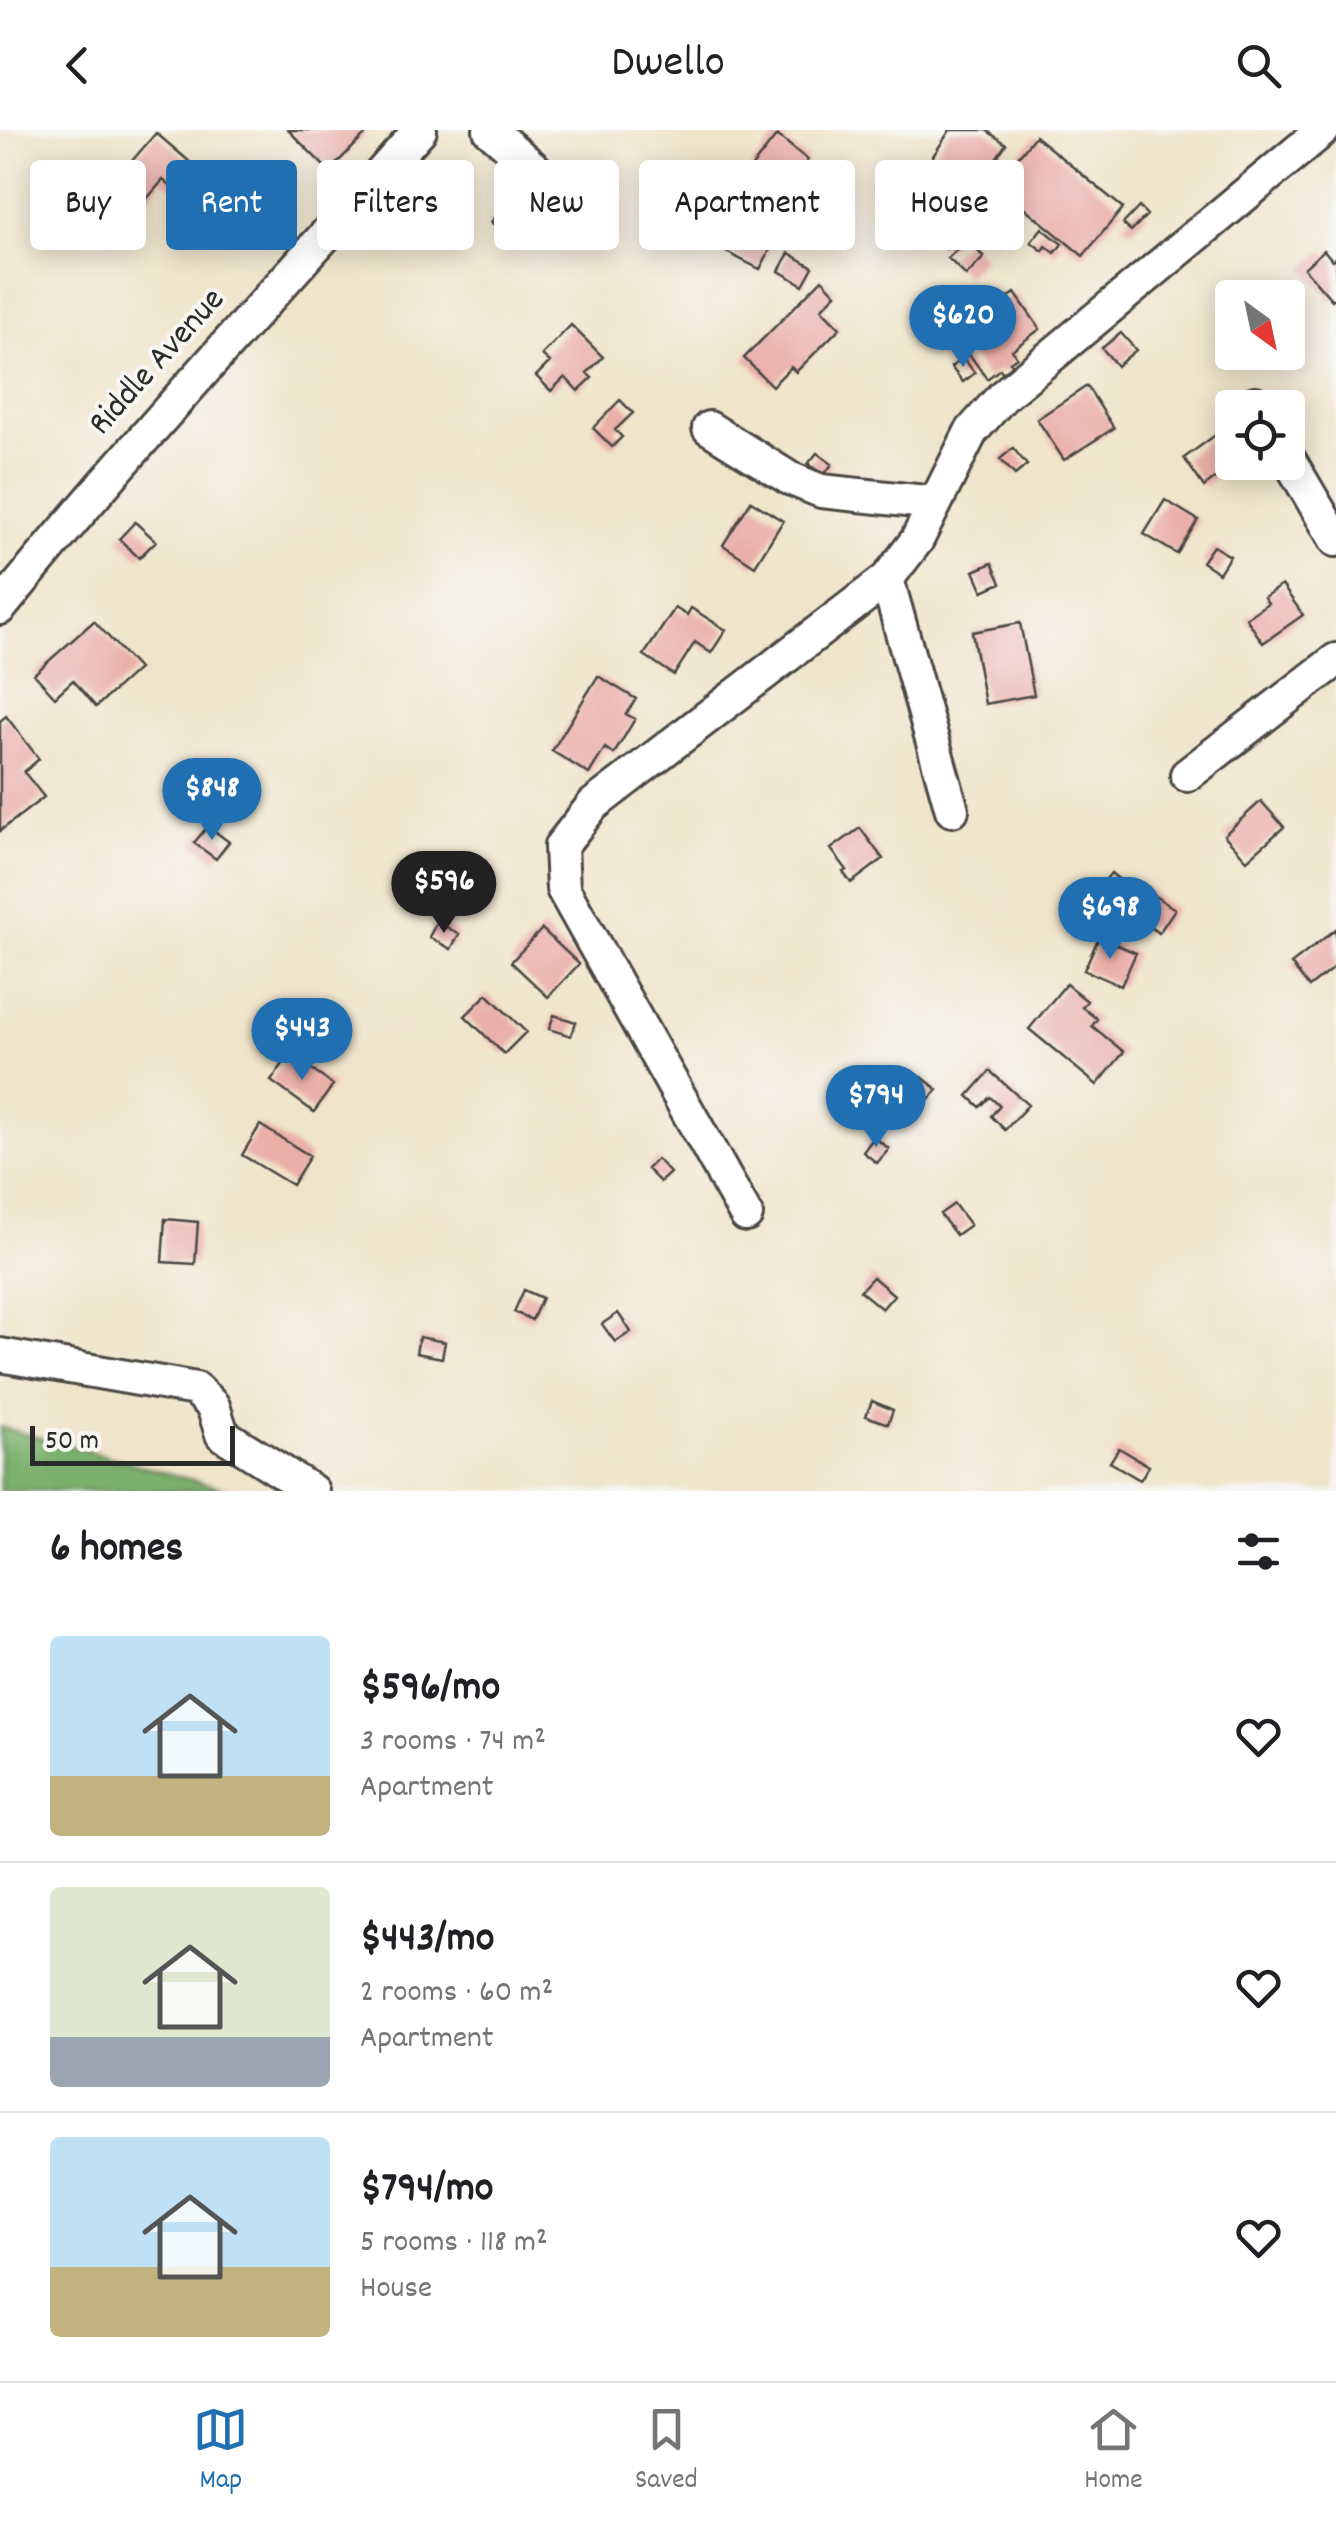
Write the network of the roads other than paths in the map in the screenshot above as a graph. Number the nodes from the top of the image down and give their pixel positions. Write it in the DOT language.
graph roads {
  1 [pos="420,130"];
  2 [pos="490,130"];
  3 [pos="1323,130"];
  4 [pos="524,160"];
  5 [pos="709,428"];
  6 [pos="1301,480"];
  7 [pos="936,503"];
  8 [pos="1336,540"];
  9 [pos="887,579"];
  10 [pos="0,608"];
  11 [pos="1336,660"];
  12 [pos="1187,775"];
  13 [pos="952,810"];
  14 [pos="746,1215"];
  15 [pos="0,1355"];
  16 [pos="312,1491"];
  1 -- 10 [label="street, Riddle Avenue"];
  2 -- 4 [label="street"];
  3 -- 7 [label="street"];
  5 -- 7 [label="street"];
  6 -- 8 [label="street"];
  7 -- 9 [label="street"];
  9 -- 13 [label="street"];
  9 -- 14 [label="street"];
  11 -- 12 [label="street"];
  15 -- 16 [label="street"];
}
